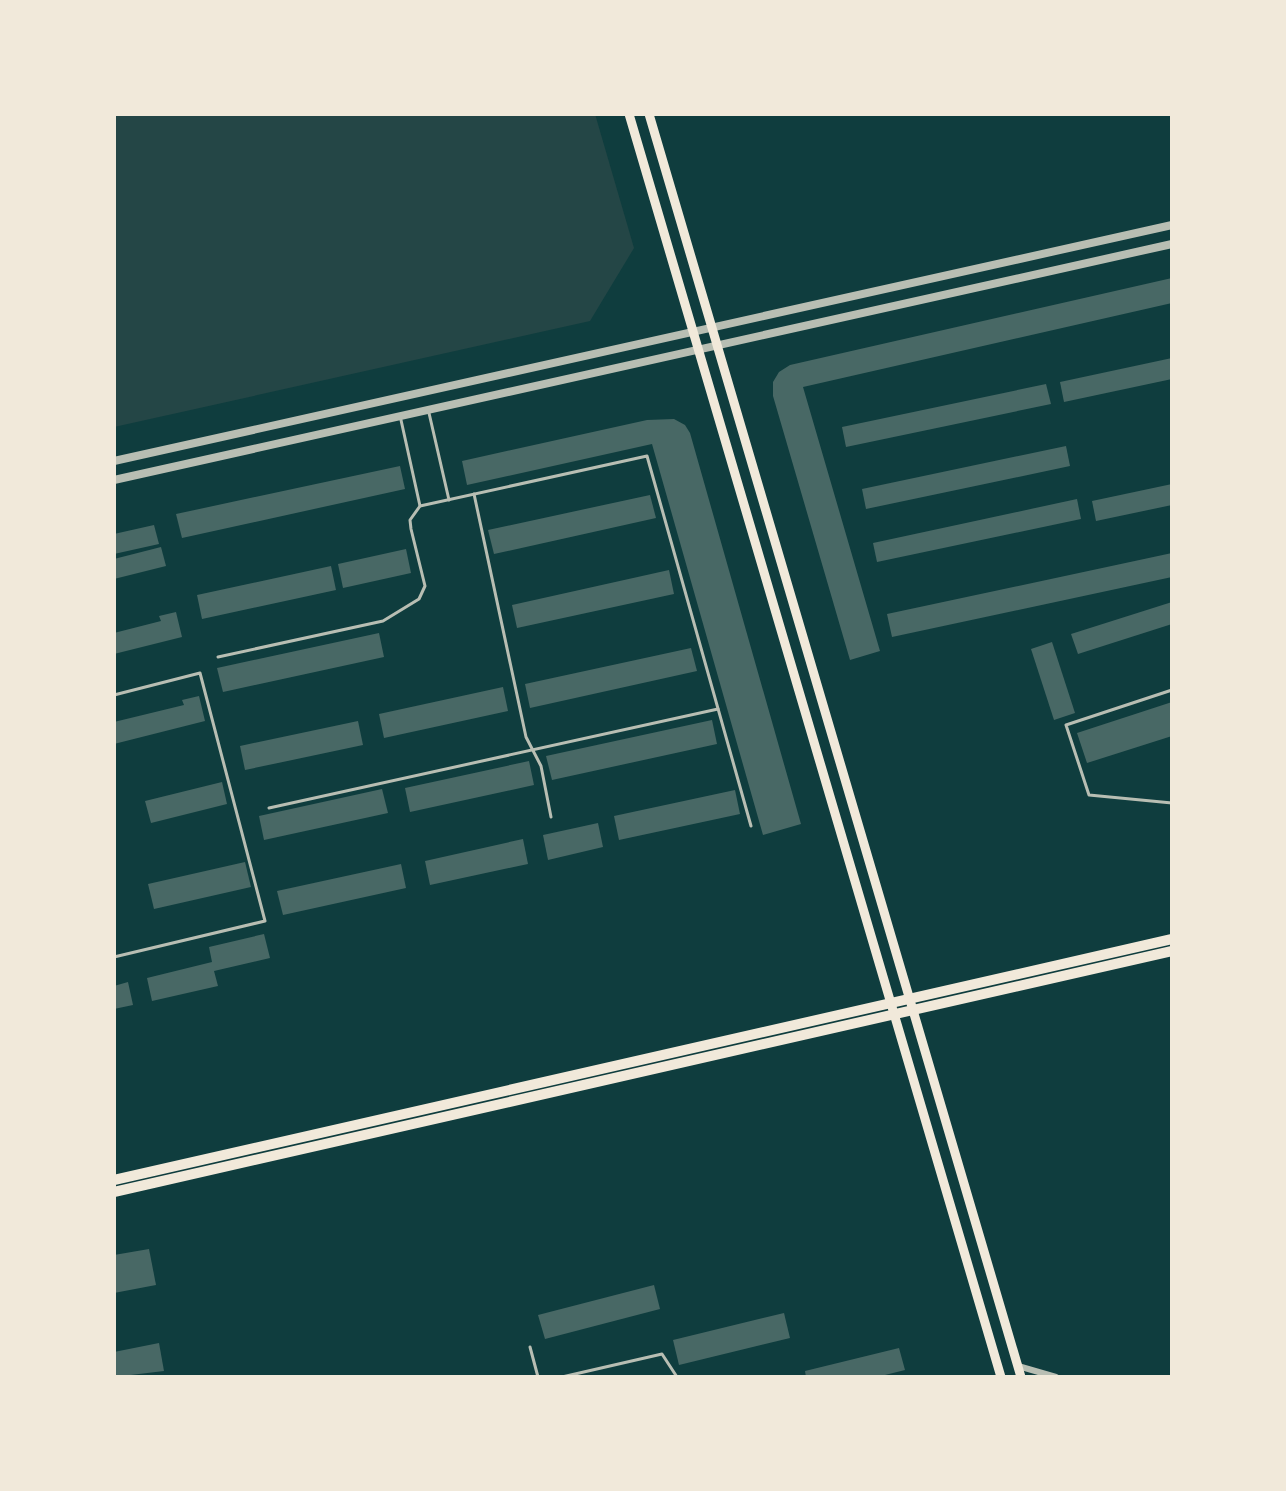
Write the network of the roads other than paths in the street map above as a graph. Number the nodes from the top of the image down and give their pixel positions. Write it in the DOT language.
graph roads {
  1 [pos="629,114"];
  2 [pos="649,114"];
  3 [pos="1172,225"];
  4 [pos="1172,244"];
  5 [pos="712,328"];
  6 [pos="693,332"];
  7 [pos="717,345"];
  8 [pos="698,350"];
  9 [pos="429,410"];
  10 [pos="400,416"];
  11 [pos="114,461"];
  12 [pos="114,480"];
  13 [pos="474,494"];
  14 [pos="449,500"];
  15 [pos="420,506"];
  16 [pos="218,657"];
  17 [pos="1172,690"];
  18 [pos="114,695"];
  19 [pos="718,709"];
  20 [pos="531,750"];
  21 [pos="1172,803"];
  22 [pos="269,808"];
  23 [pos="551,817"];
  24 [pos="751,826"];
  25 [pos="1172,939"];
  26 [pos="1172,951"];
  27 [pos="114,957"];
  28 [pos="911,1004"];
  29 [pos="893,1008"];
  30 [pos="114,1180"];
  31 [pos="114,1192"];
  32 [pos="530,1347"];
  33 [pos="1019,1372"];
  34 [pos="538,1377"];
  35 [pos="562,1377"];
  36 [pos="677,1377"];
  37 [pos="1001,1377"];
  38 [pos="1056,1377"];
  1 -- 6 [label="main road"];
  2 -- 5 [label="main road"];
  3 -- 5 [label="street"];
  4 -- 7 [label="street"];
  5 -- 6 [label="street"];
  5 -- 7 [label="main road"];
  6 -- 8 [label="main road"];
  6 -- 11 [label="street"];
  7 -- 8 [label="street"];
  7 -- 28 [label="main road"];
  8 -- 9 [label="street"];
  8 -- 29 [label="main road"];
  9 -- 10 [label="street"];
  9 -- 14 [label="lane"];
  10 -- 12 [label="street"];
  10 -- 15 [label="lane"];
  13 -- 14 [label="lane"];
  13 -- 19 [label="lane"];
  13 -- 20 [label="lane"];
  14 -- 15 [label="lane"];
  15 -- 16 [label="lane"];
  17 -- 21 [label="lane"];
  18 -- 27 [label="lane"];
  19 -- 20 [label="lane"];
  19 -- 24 [label="lane"];
  20 -- 22 [label="lane"];
  20 -- 23 [label="lane"];
  25 -- 28 [label="main road"];
  26 -- 28 [label="main road"];
  28 -- 29 [label="main road"];
  28 -- 33 [label="main road"];
  29 -- 30 [label="main road"];
  29 -- 31 [label="main road"];
  29 -- 37 [label="main road"];
  32 -- 34 [label="lane"];
  33 -- 38 [label="street"];
  35 -- 36 [label="lane"];
}
